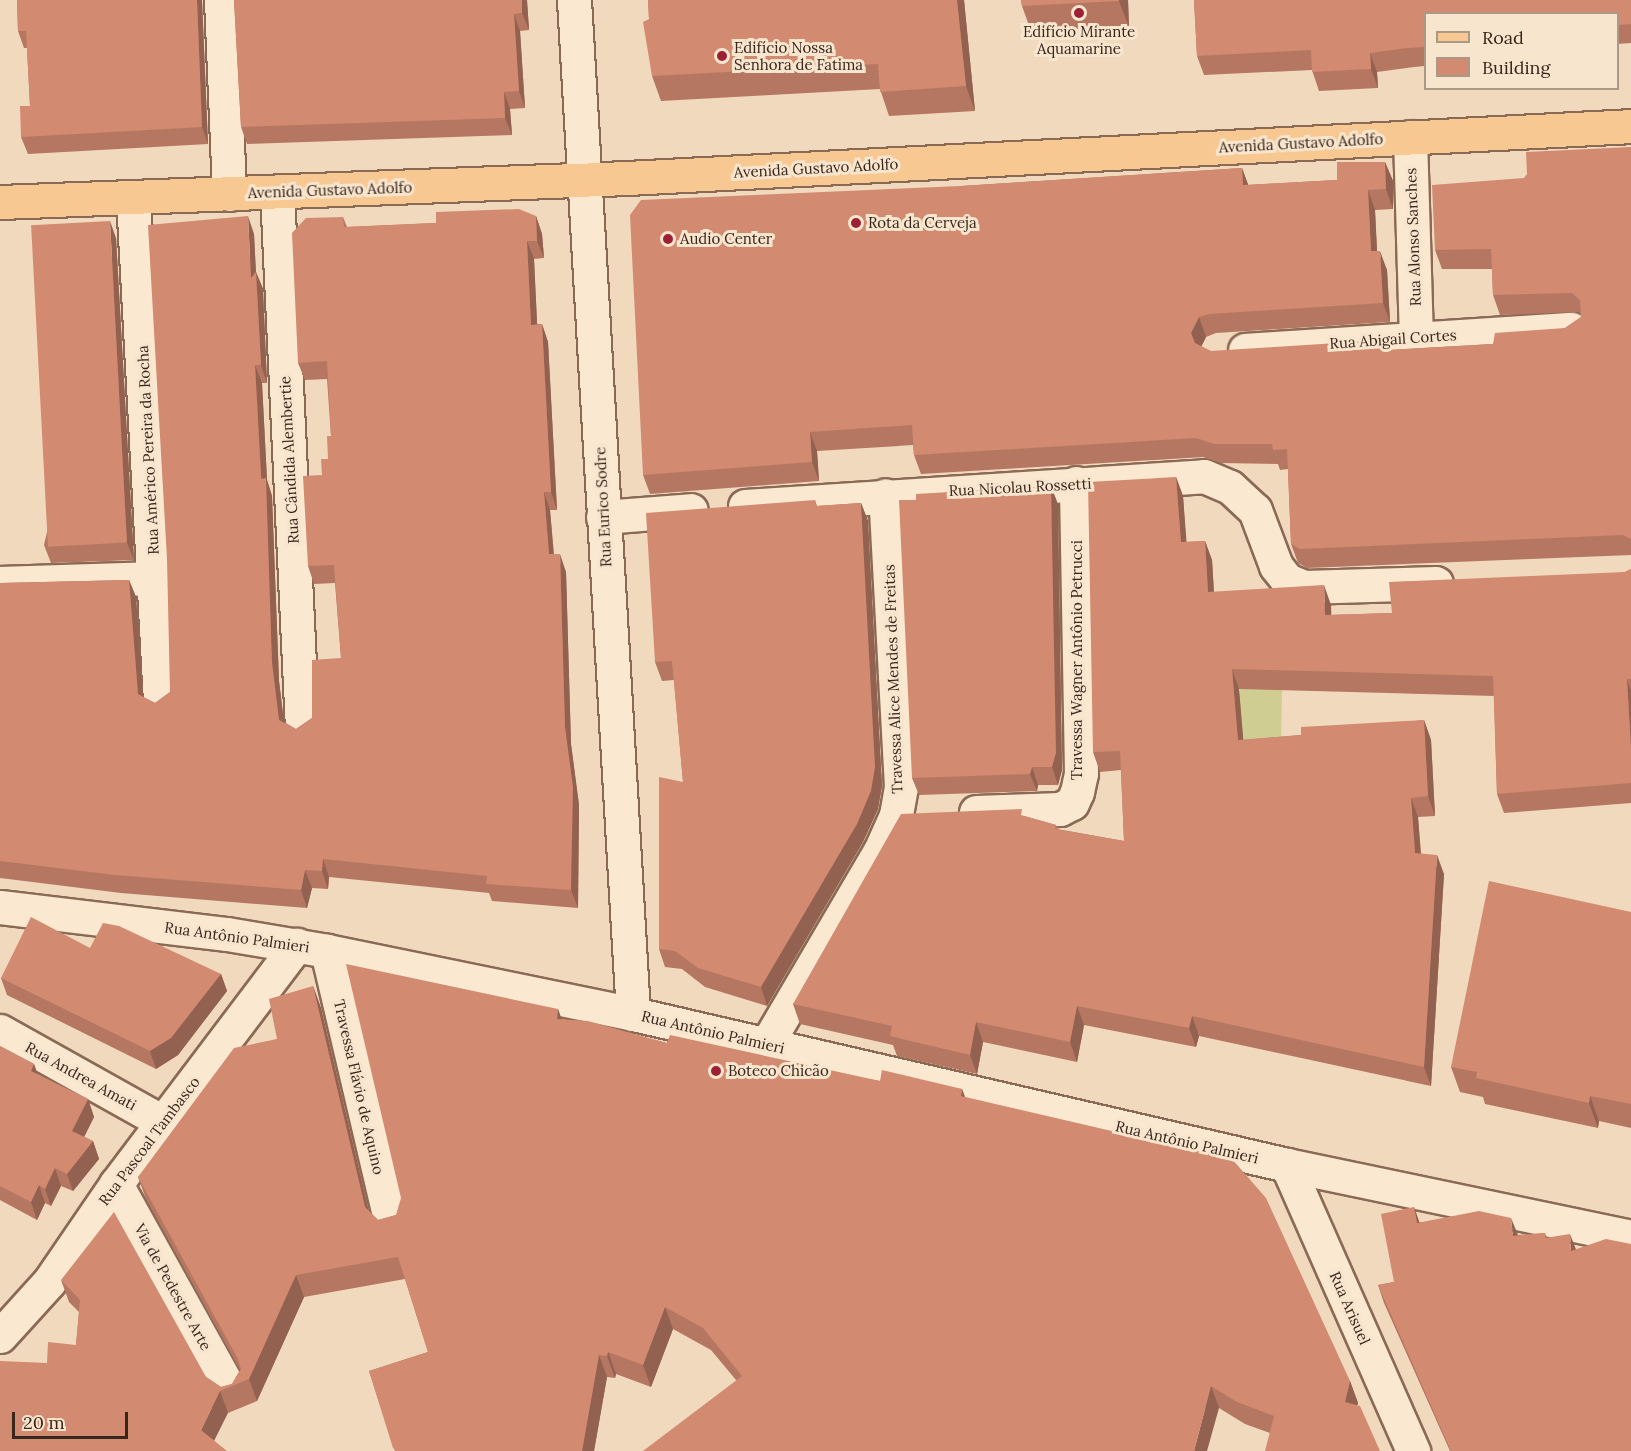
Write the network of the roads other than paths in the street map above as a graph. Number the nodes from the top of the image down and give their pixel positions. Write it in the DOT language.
graph roads {
  1 [pos="221,0"];
  2 [pos="574,0"];
  3 [pos="1631,126"];
  4 [pos="1410,137"];
  5 [pos="583,180"];
  6 [pos="277,192"];
  7 [pos="230,194"];
  8 [pos="133,198"];
  9 [pos="0,202"];
  10 [pos="1571,329"];
  11 [pos="1416,336"];
  12 [pos="1216,352"];
  13 [pos="1076,483"];
  14 [pos="885,495"];
  15 [pos="603,517"];
  16 [pos="155,578"];
  17 [pos="1467,581"];
  18 [pos="0,583"];
  19 [pos="160,702"];
  20 [pos="302,728"];
  21 [pos="896,815"];
  22 [pos="0,907"];
  23 [pos="312,948"];
  24 [pos="633,1014"];
  25 [pos="0,1030"];
  26 [pos="766,1045"];
  27 [pos="163,1122"];
  28 [pos="1287,1165"];
  29 [pos="116,1184"];
  30 [pos="391,1224"];
  31 [pos="1631,1237"];
  32 [pos="0,1336"];
  33 [pos="230,1390"];
  34 [pos="1413,1451"];
  1 -- 7 [label="street"];
  2 -- 5 [label="street, Rua Eurico Sodre"];
  3 -- 4 [label="main road, Avenida Gustavo Adolfo"];
  4 -- 5 [label="main road, Avenida Gustavo Adolfo"];
  4 -- 11 [label="street, Rua Alonso Sanches"];
  5 -- 6 [label="main road, Avenida Gustavo Adolfo"];
  5 -- 15 [label="street, Rua Eurico Sodre"];
  6 -- 7 [label="main road, Avenida Gustavo Adolfo"];
  6 -- 20 [label="street, Rua Cândida Alembertie"];
  7 -- 8 [label="main road, Avenida Gustavo Adolfo"];
  8 -- 9 [label="main road, Avenida Gustavo Adolfo"];
  8 -- 16 [label="street, Rua Américo Pereira da Rocha"];
  10 -- 11 [label="street, Rua Abigail Cortes"];
  11 -- 12 [label="street, Rua Abigail Cortes"];
  13 -- 14 [label="street, Rua Nicolau Rossetti"];
  13 -- 17 [label="street, Rua Nicolau Rossetti"];
  13 -- 21 [label="street, Travessa Wagner Antônio Petrucci"];
  14 -- 15 [label="street, Rua Nicolau Rossetti"];
  14 -- 21 [label="street, Travessa Alice Mendes de Freitas"];
  15 -- 24 [label="street, Rua Eurico Sodre"];
  16 -- 18 [label="street"];
  16 -- 19 [label="street, Rua Américo Pereira da Rocha"];
  21 -- 26 [label="street, Travessa Alice Mendes de Freitas"];
  22 -- 23 [label="street, Rua Antônio Palmieri"];
  23 -- 24 [label="street, Rua Antônio Palmieri"];
  23 -- 27 [label="street, Rua Pascoal Tambasco"];
  23 -- 30 [label="street, Travessa Flávio de Aquino"];
  24 -- 26 [label="street, Rua Antônio Palmieri"];
  25 -- 27 [label="street, Rua Andrea Amati"];
  26 -- 28 [label="street, Rua Antônio Palmieri"];
  27 -- 29 [label="street, Rua Pascoal Tambasco"];
  28 -- 31 [label="street, Rua Antônio Palmieri"];
  28 -- 34 [label="street, Rua Arisuel"];
  29 -- 32 [label="street, Rua Pascoal Tambasco"];
  29 -- 33 [label="street, Via de Pedestre Arte"];
}
